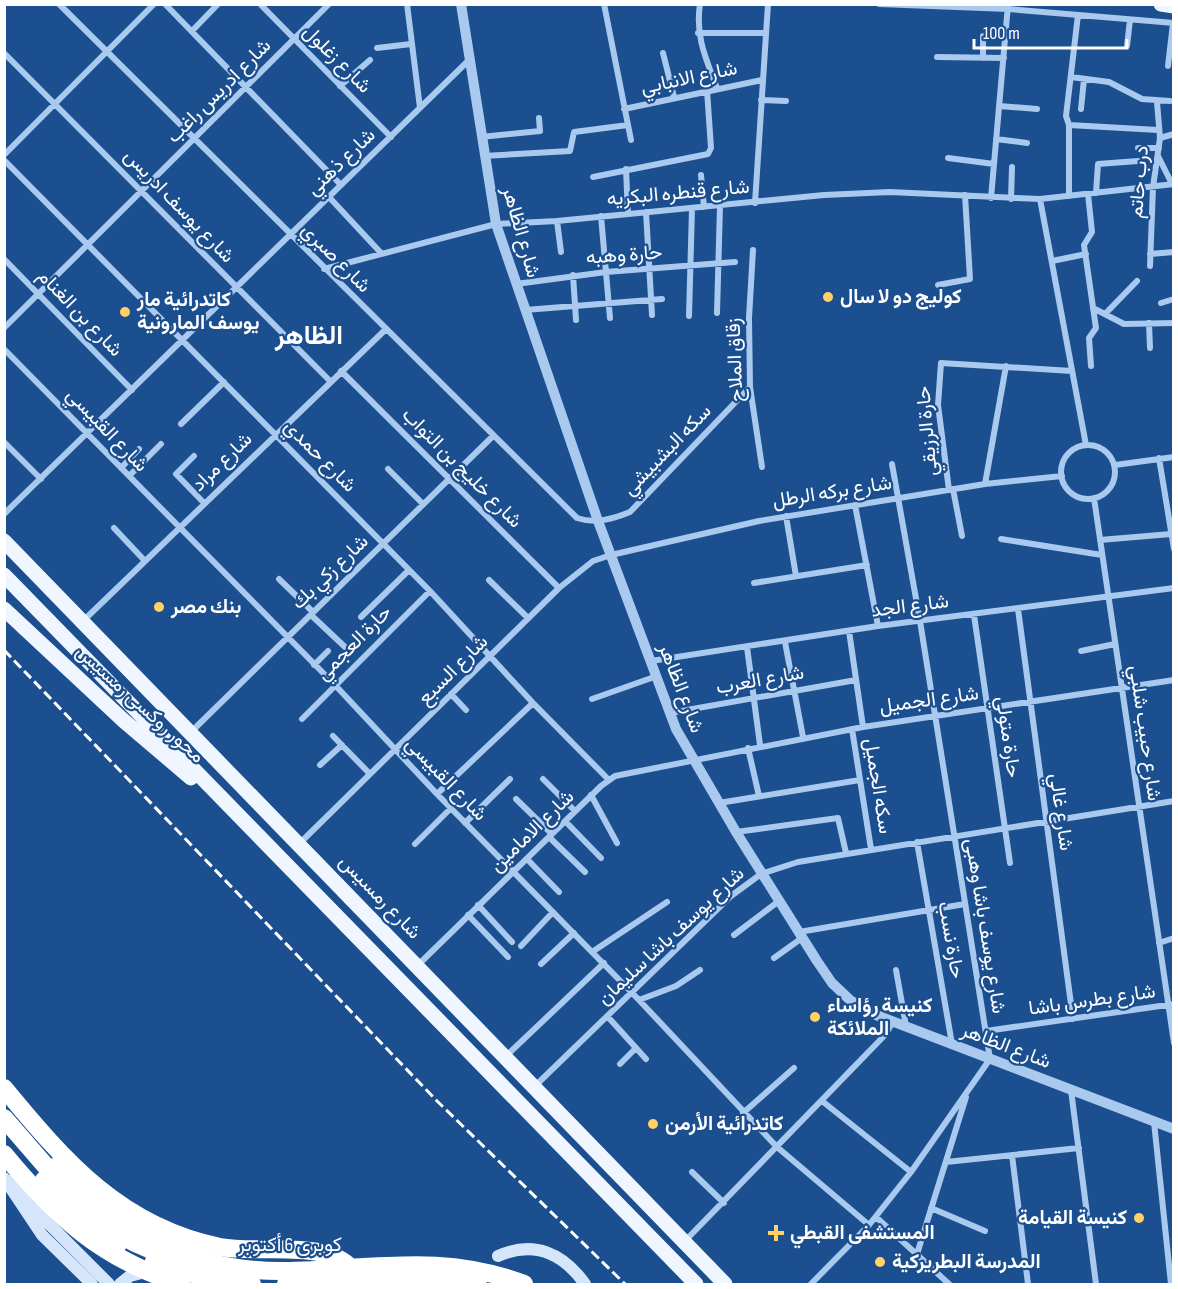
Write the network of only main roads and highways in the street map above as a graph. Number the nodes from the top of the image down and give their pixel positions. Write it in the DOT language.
graph roads {
  1 [pos="1161,4"];
  2 [pos="1173,6"];
  3 [pos="4,541"];
  4 [pos="4,575"];
  5 [pos="4,609"];
  6 [pos="252,828"];
  7 [pos="4,1088"];
  8 [pos="4,1106"];
  9 [pos="4,1118"];
  10 [pos="4,1132"];
  11 [pos="4,1154"];
  12 [pos="4,1166"];
  13 [pos="4,1178"];
  14 [pos="498,1256"];
  15 [pos="92,1284"];
  16 [pos="110,1284"];
  17 [pos="120,1284"];
  18 [pos="181,1284"];
  19 [pos="212,1284"];
  20 [pos="252,1284"];
  21 [pos="286,1284"];
  22 [pos="364,1284"];
  23 [pos="478,1284"];
  24 [pos="518,1284"];
  25 [pos="524,1284"];
  26 [pos="585,1284"];
  27 [pos="696,1284"];
  28 [pos="724,1284"];
  1 -- 2 [label="main road"];
  3 -- 28 [label="main road, شارع رمسيس"];
  4 -- 6 [label="main road"];
  5 -- 6 [label="main road, محور روكسى رمسيس"];
  6 -- 27 [label="main road"];
  7 -- 22 [label="highway"];
  8 -- 25 [label="highway, كوبرى 6 أكتوبر, bridge"];
  9 -- 24 [label="highway, bridge"];
  10 -- 20 [label="highway, كوبرى 6 أكتوبر"];
  11 -- 18 [label="highway, bridge"];
  12 -- 16 [label="main road"];
  13 -- 15 [label="main road"];
  14 -- 26 [label="main road"];
  17 -- 19 [label="main road"];
  21 -- 23 [label="highway, كوبرى 6 أكتوبر, bridge"];
}
